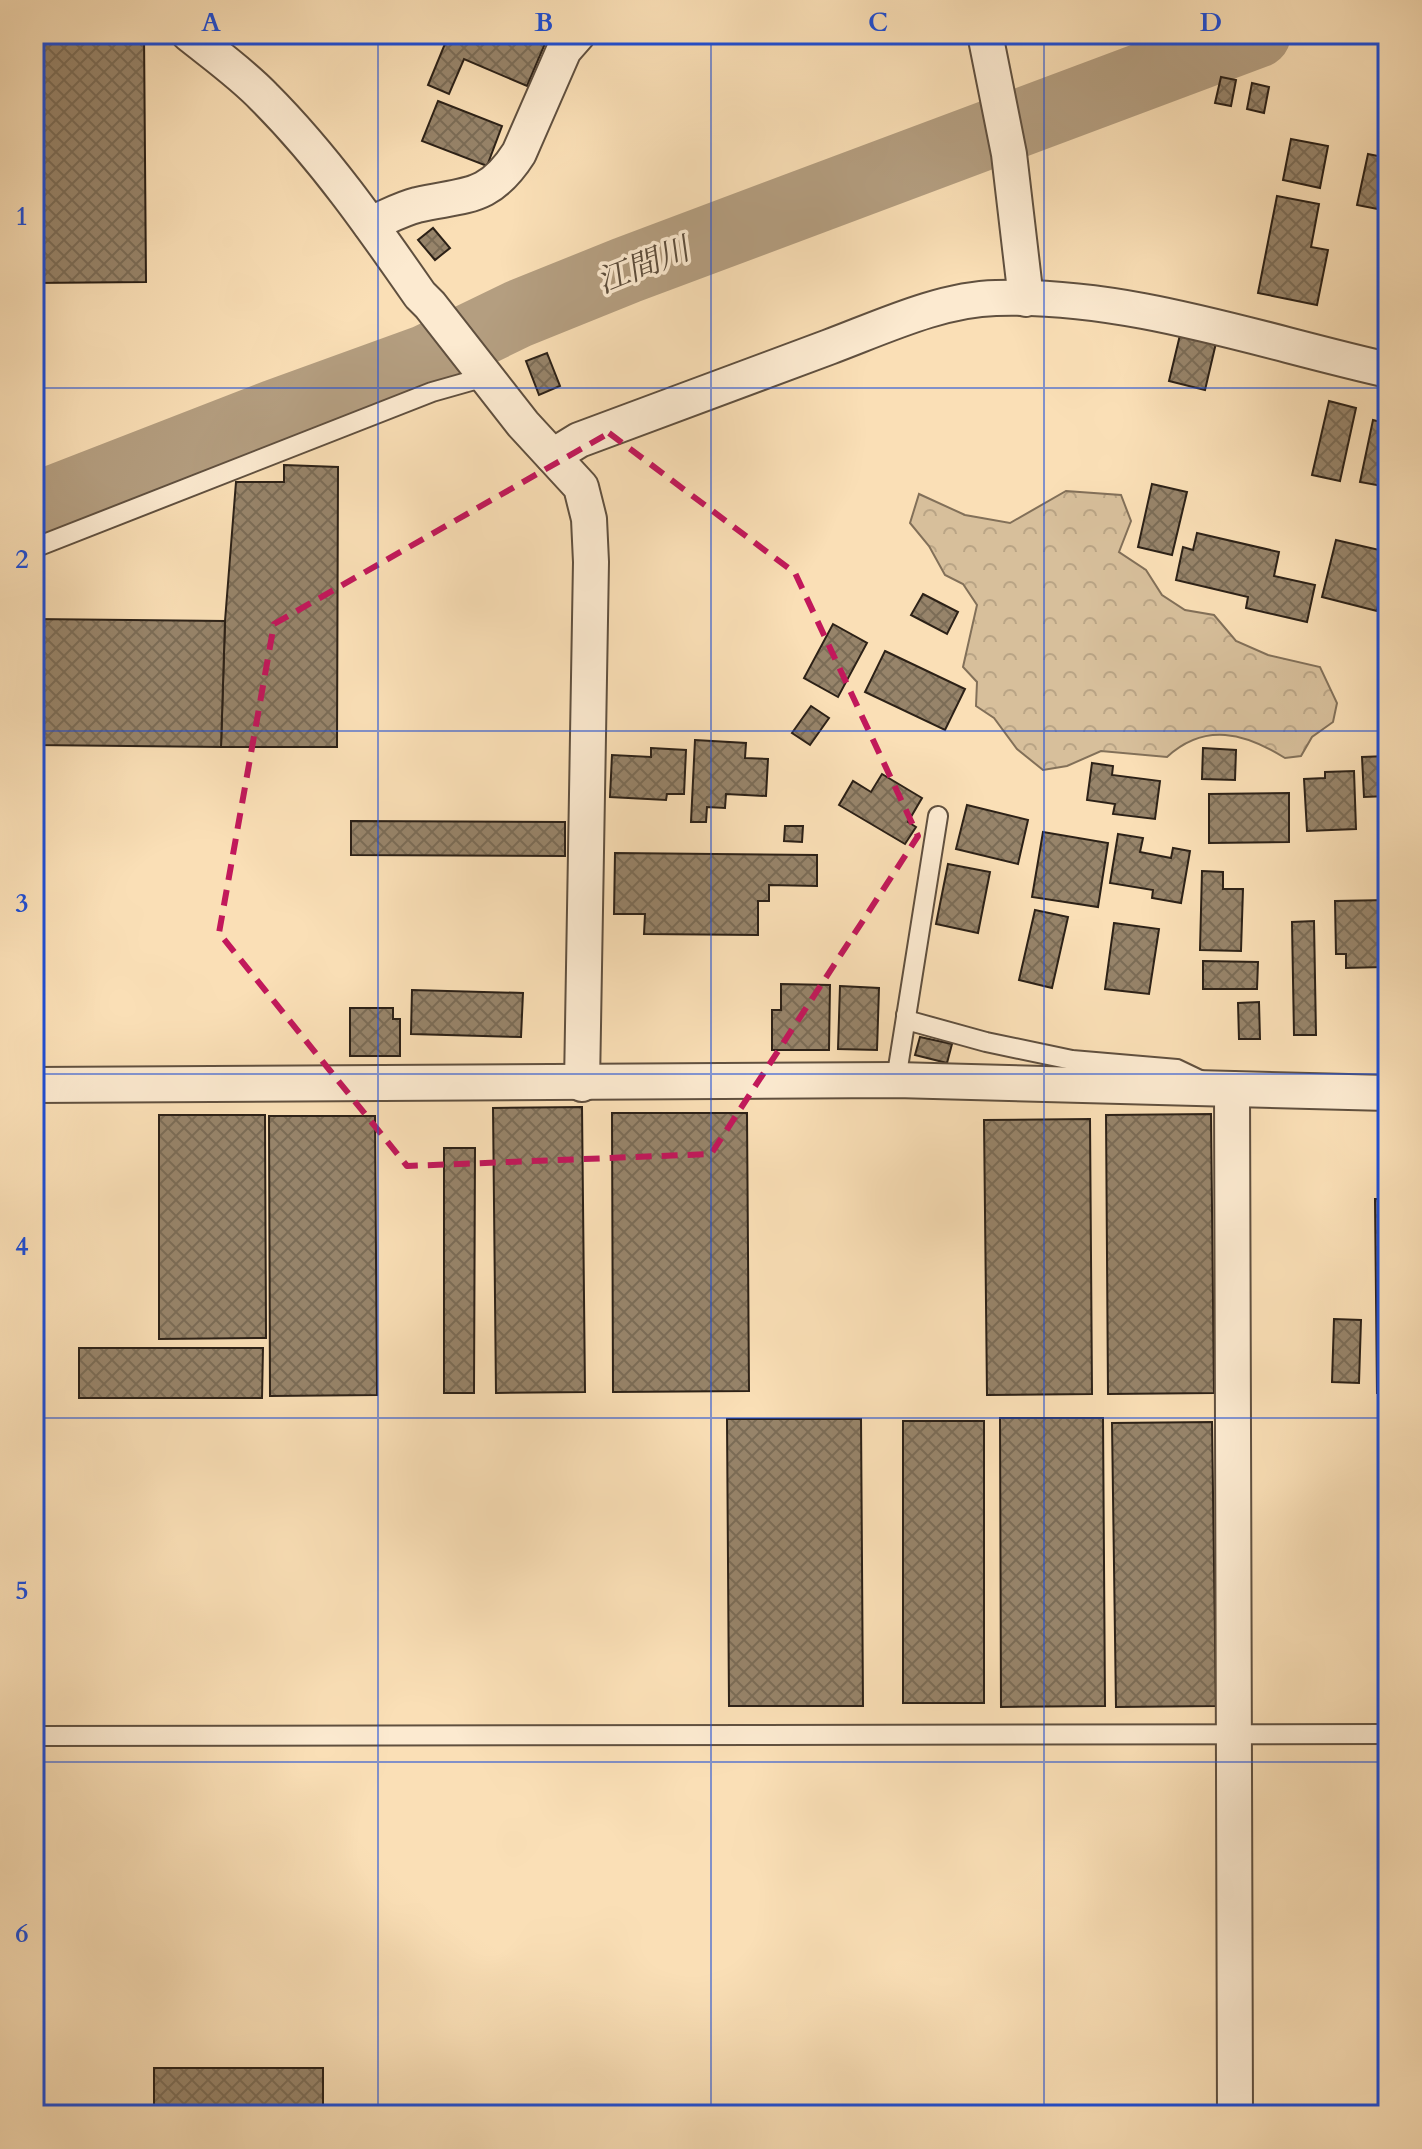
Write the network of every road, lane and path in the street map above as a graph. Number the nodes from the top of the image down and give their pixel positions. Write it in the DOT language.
graph roads {
  1 [pos="189,34"];
  2 [pos="578,34"];
  3 [pos="985,34"];
  4 [pos="370,224"];
  5 [pos="1026,299"];
  6 [pos="478,368"];
  7 [pos="1388,370"];
  8 [pos="553,456"];
  9 [pos="34,548"];
  10 [pos="938,816"];
  11 [pos="906,1015"];
  12 [pos="896,1080"];
  13 [pos="582,1084"];
  14 [pos="34,1085"];
  15 [pos="1224,1089"];
  16 [pos="1388,1093"];
  17 [pos="1234,1734"];
  18 [pos="1388,1734"];
  19 [pos="34,1736"];
  20 [pos="1235,2115"];
  1 -- 4 [label="street"];
  2 -- 4 [label="street"];
  3 -- 5 [label="street"];
  4 -- 6 [label="street"];
  5 -- 7 [label="street"];
  5 -- 8 [label="street"];
  6 -- 8 [label="street"];
  6 -- 9 [label="lane"];
  8 -- 13 [label="street"];
  10 -- 11 [label="lane"];
  11 -- 12 [label="lane"];
  11 -- 15 [label="lane"];
  12 -- 13 [label="street"];
  12 -- 15 [label="street"];
  13 -- 14 [label="street"];
  15 -- 16 [label="street"];
  15 -- 17 [label="street"];
  17 -- 18 [label="lane"];
  17 -- 19 [label="lane"];
  17 -- 20 [label="street"];
}
